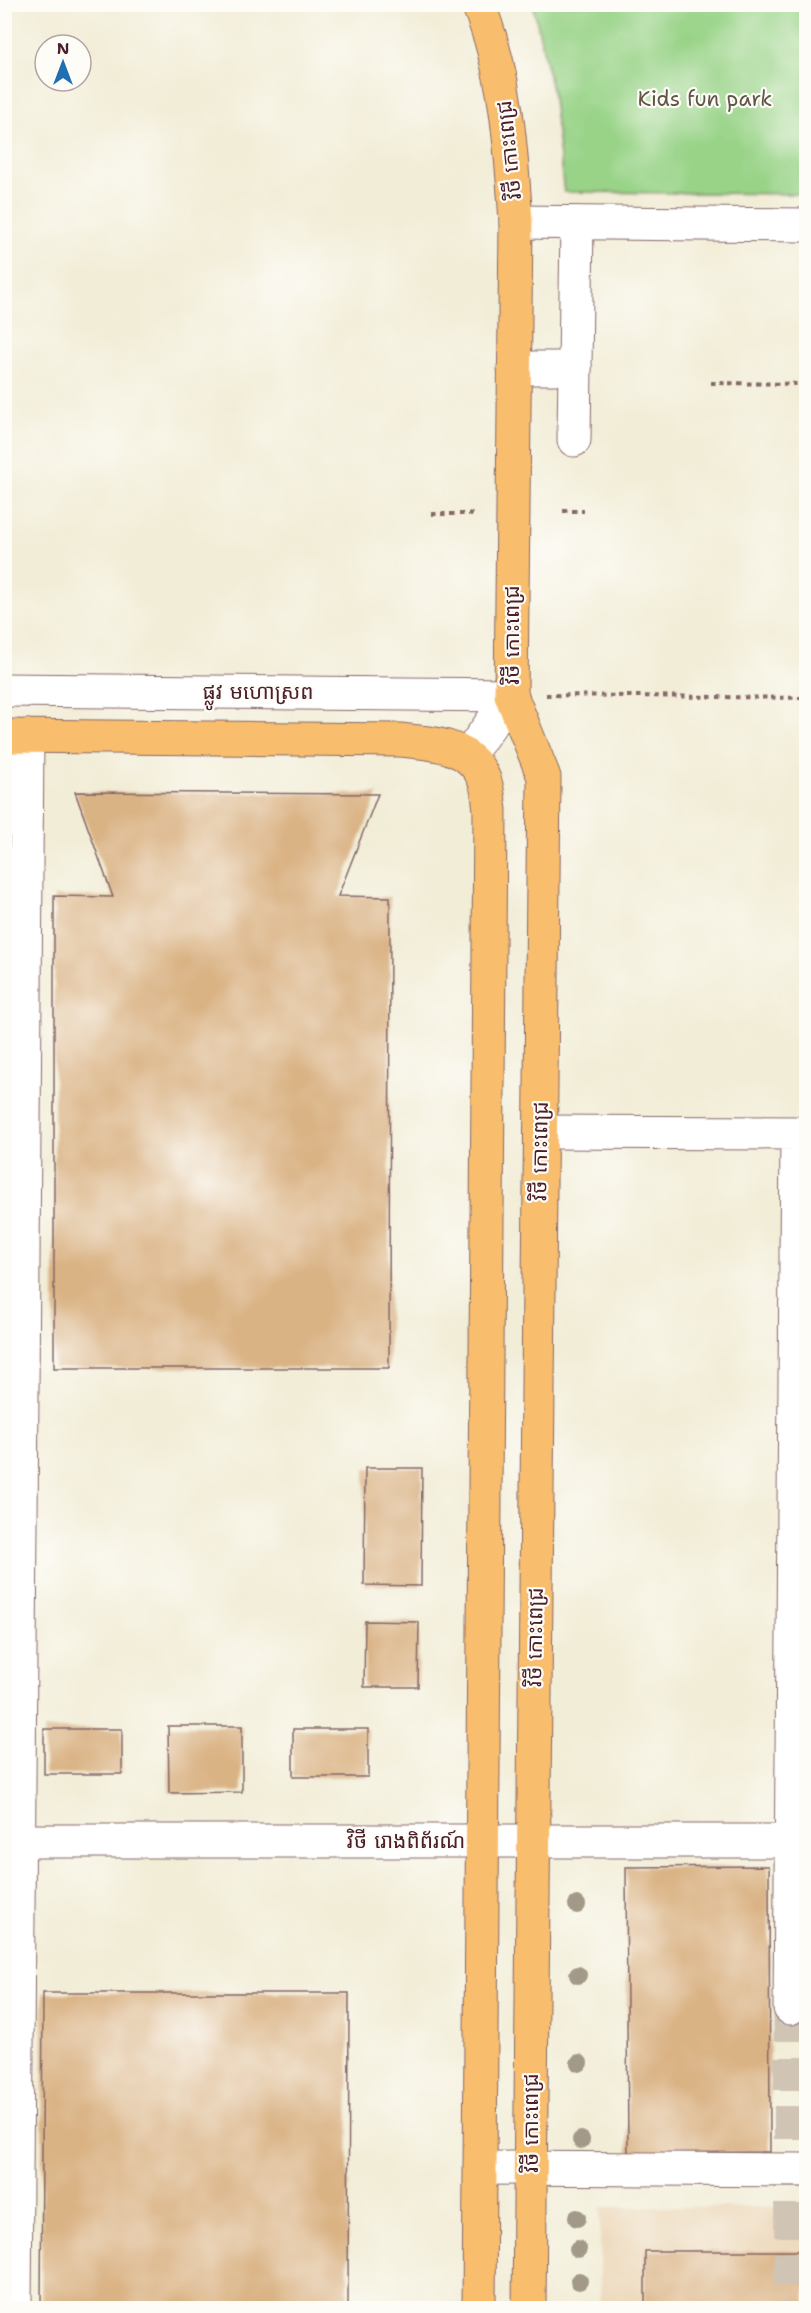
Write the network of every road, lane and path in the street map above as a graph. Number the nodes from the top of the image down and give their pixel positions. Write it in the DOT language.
graph roads {
  1 [pos="478,4"];
  2 [pos="516,222"];
  3 [pos="577,223"];
  4 [pos="807,225"];
  5 [pos="514,368"];
  6 [pos="575,368"];
  7 [pos="711,383"];
  8 [pos="807,384"];
  9 [pos="574,440"];
  10 [pos="563,511"];
  11 [pos="584,511"];
  12 [pos="432,514"];
  13 [pos="473,514"];
  14 [pos="4,690"];
  15 [pos="511,695"];
  16 [pos="807,698"];
  17 [pos="16,736"];
  18 [pos="468,756"];
  19 [pos="541,1132"];
  20 [pos="12,1841"];
  21 [pos="483,1841"];
  22 [pos="534,1841"];
  23 [pos="799,1841"];
  24 [pos="790,2008"];
  25 [pos="481,2168"];
  26 [pos="530,2169"];
  27 [pos="807,2170"];
  28 [pos="15,2308"];
  29 [pos="479,2308"];
  30 [pos="529,2308"];
  1 -- 2 [label="main road, វិថី កោះពេជ្រ"];
  2 -- 3 [label="street"];
  2 -- 5 [label="main road, វិថី កោះពេជ្រ"];
  3 -- 4 [label="street"];
  3 -- 6 [label="street"];
  5 -- 6 [label="street"];
  5 -- 15 [label="main road, វិថី កោះពេជ្រ"];
  6 -- 9 [label="street"];
  7 -- 8 [label="path"];
  10 -- 11 [label="path"];
  12 -- 13 [label="path"];
  14 -- 15 [label="street, ផ្លូវ មហោស្រព"];
  15 -- 16 [label="path"];
  15 -- 18 [label="street"];
  15 -- 19 [label="main road, វិថី កោះពេជ្រ"];
  17 -- 18 [label="main road"];
  17 -- 20 [label="street"];
  18 -- 21 [label="main road"];
  19 -- 22 [label="main road, វិថី កោះពេជ្រ"];
  19 -- 23 [label="street"];
  20 -- 21 [label="street, វិថី រោងពិព័រណ៍"];
  20 -- 28 [label="street"];
  21 -- 22 [label="street, វិថី រោងពិព័រណ៍"];
  21 -- 25 [label="main road"];
  22 -- 23 [label="street, វិថី រោងពិព័រណ៍"];
  22 -- 26 [label="main road, វិថី កោះពេជ្រ"];
  23 -- 24 [label="street"];
  25 -- 26 [label="street"];
  25 -- 29 [label="main road"];
  26 -- 27 [label="street"];
  26 -- 30 [label="main road, វិថី កោះពេជ្រ"];
}
